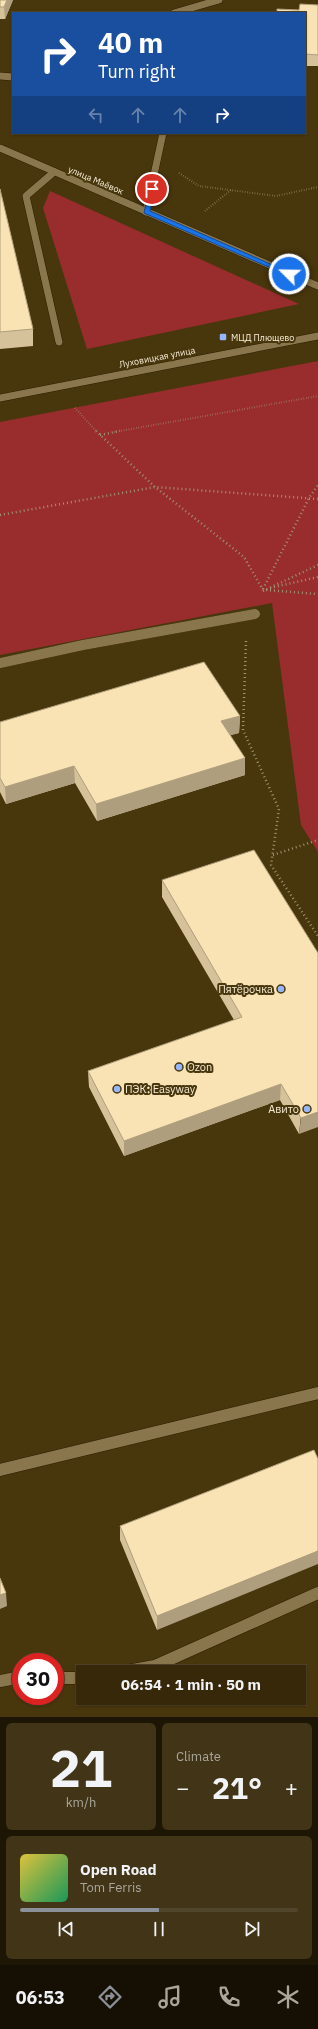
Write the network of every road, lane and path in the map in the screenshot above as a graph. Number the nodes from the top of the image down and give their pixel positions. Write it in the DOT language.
graph roads {
  1 [pos="219,0"];
  2 [pos="177,12"];
  3 [pos="0,76"];
  4 [pos="12,77"];
  5 [pos="163,134"];
  6 [pos="0,148"];
  7 [pos="158,160"];
  8 [pos="54,172"];
  9 [pos="318,187"];
  10 [pos="231,190"];
  11 [pos="146,212"];
  12 [pos="203,213"];
  13 [pos="318,286"];
  14 [pos="318,336"];
  15 [pos="59,342"];
  16 [pos="318,396"];
  17 [pos="0,398"];
  18 [pos="74,408"];
  19 [pos="99,435"];
  20 [pos="318,485"];
  21 [pos="155,487"];
  22 [pos="309,498"];
  23 [pos="318,499"];
  24 [pos="0,515"];
  25 [pos="318,565"];
  26 [pos="318,577"];
  27 [pos="263,590"];
  28 [pos="318,594"];
  29 [pos="255,614"];
  30 [pos="0,663"];
  31 [pos="318,840"];
  32 [pos="273,855"];
  33 [pos="318,936"];
  34 [pos="318,1393"];
  35 [pos="0,1470"];
  36 [pos="318,1593"];
  37 [pos="157,1665"];
  38 [pos="64,1678"];
  39 [pos="76,1678"];
  40 [pos="12,1679"];
  41 [pos="0,1681"];
  1 -- 2 [label="street"];
  3 -- 4 [label="street"];
  5 -- 7 [label="street"];
  6 -- 8 [label="street, улица Маёвок"];
  7 -- 10 [label="path"];
  7 -- 11 [label="street"];
  8 -- 11 [label="street, улица Маёвок"];
  8 -- 15 [label="street"];
  9 -- 10 [label="path"];
  10 -- 12 [label="path"];
  11 -- 13 [label="street, улица Маёвок"];
  14 -- 17 [label="street, Луховицкая улица"];
  16 -- 19 [label="path"];
  18 -- 19 [label="path"];
  19 -- 21 [label="path"];
  20 -- 22 [label="path"];
  21 -- 22 [label="path"];
  21 -- 24 [label="path"];
  21 -- 27 [label="path"];
  22 -- 23 [label="path"];
  22 -- 27 [label="path"];
  25 -- 27 [label="path"];
  26 -- 27 [label="path"];
  27 -- 28 [label="path"];
  27 -- 29 [label="path"];
  29 -- 30 [label="street"];
  29 -- 32 [label="path"];
  31 -- 32 [label="path"];
  32 -- 33 [label="path"];
  34 -- 35 [label="street"];
  36 -- 37 [label="street"];
  38 -- 39 [label="street"];
  40 -- 41 [label="street"];
}
